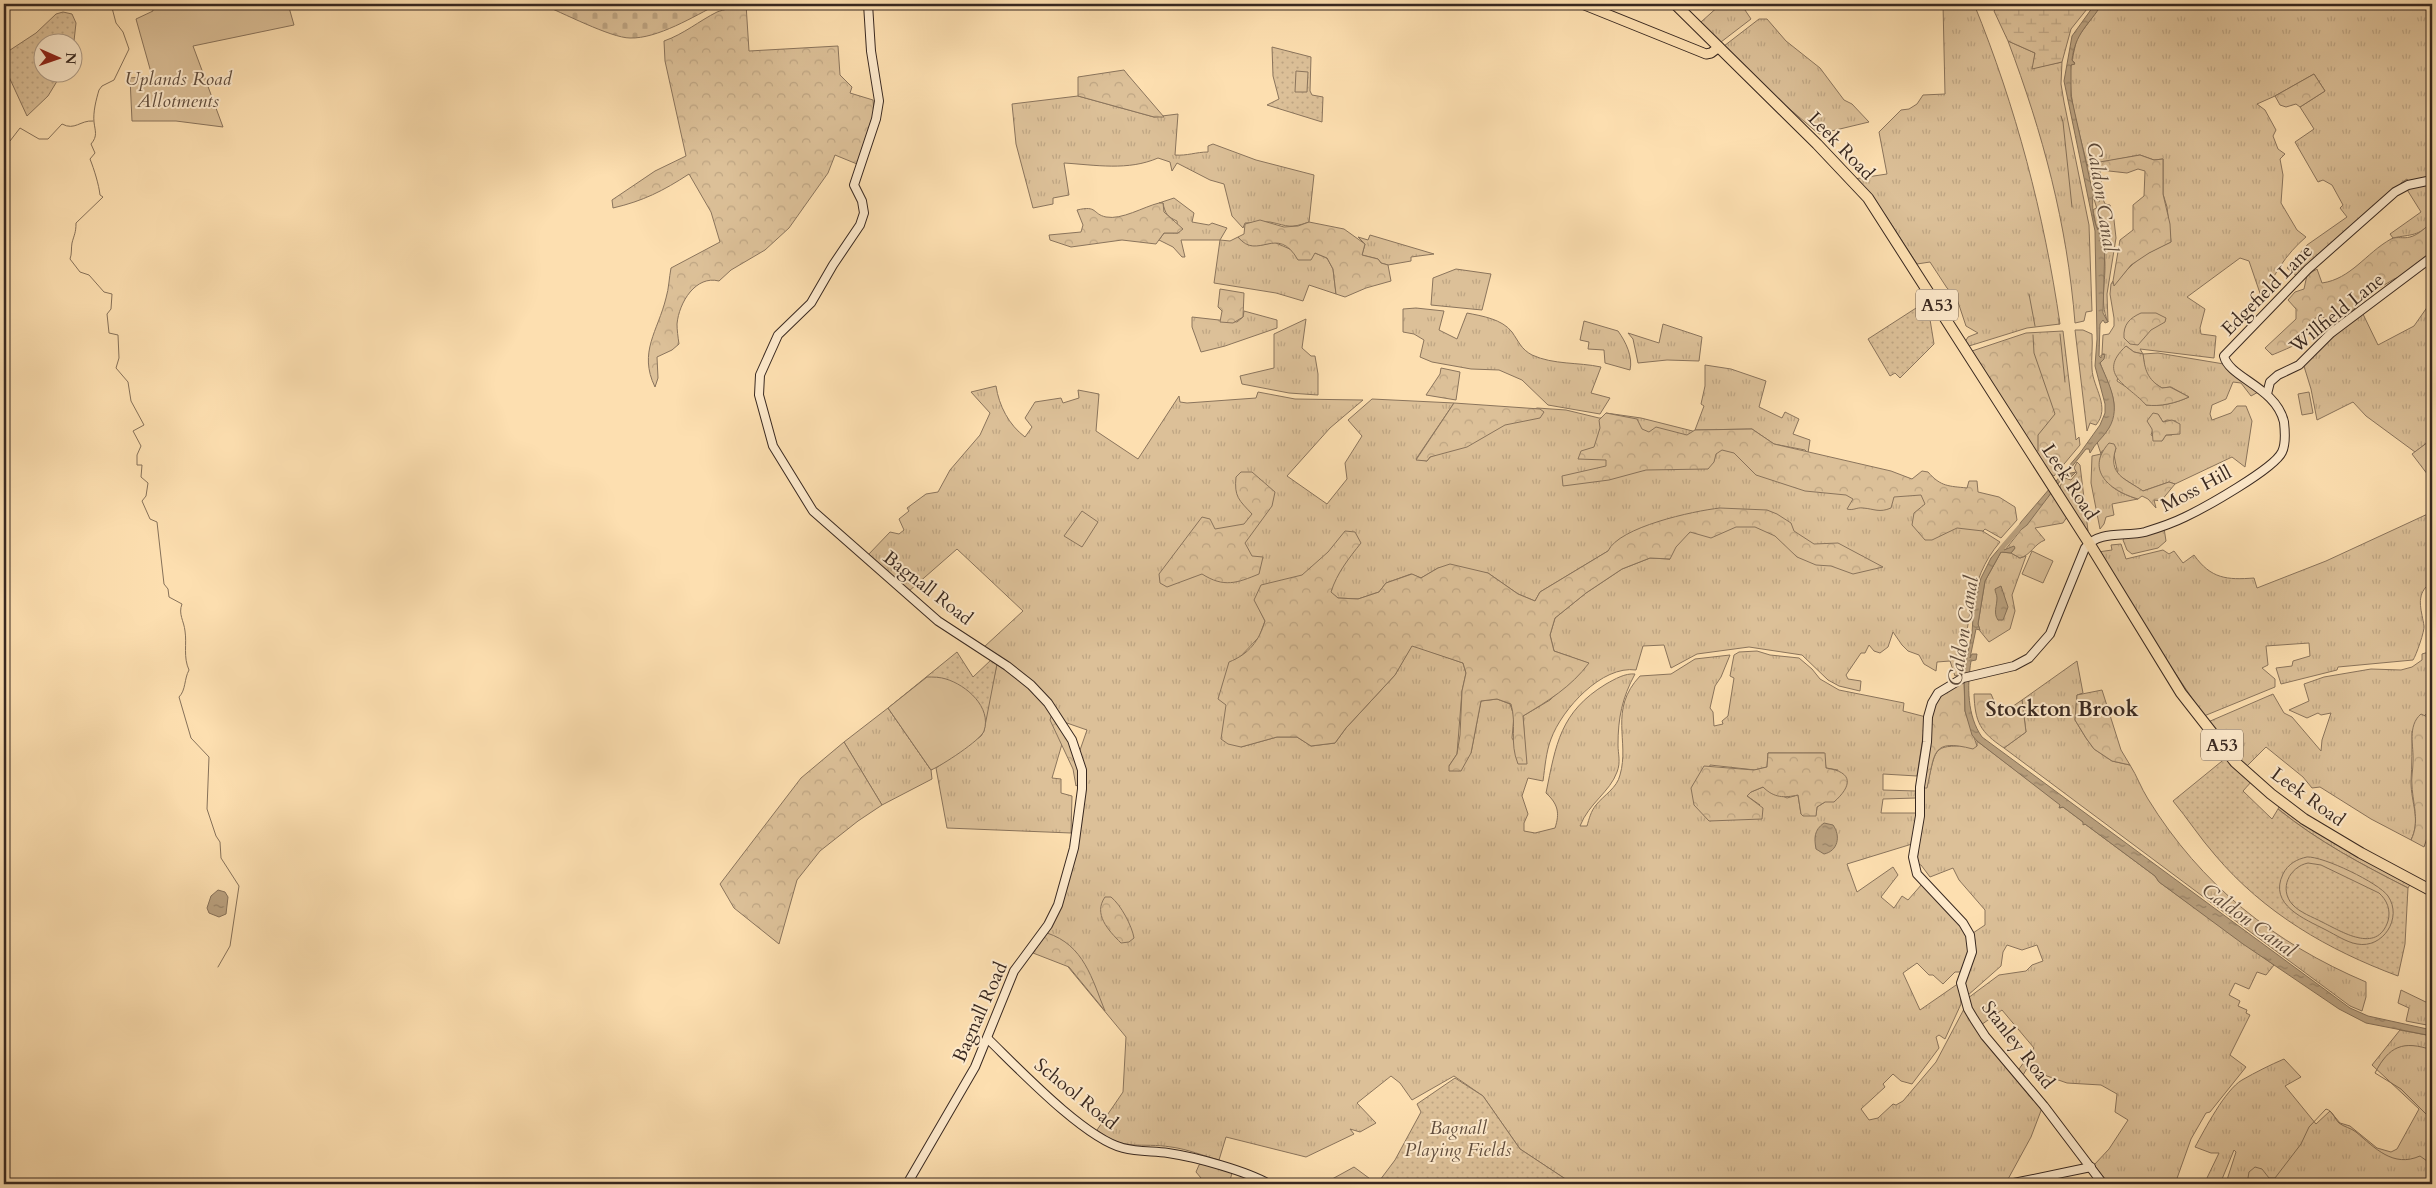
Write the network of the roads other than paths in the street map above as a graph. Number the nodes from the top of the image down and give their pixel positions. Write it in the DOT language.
graph roads {
  1 [pos="868,4"];
  2 [pos="1582,4"];
  3 [pos="1675,4"];
  4 [pos="2428,4"];
  5 [pos="2432,11"];
  6 [pos="1711,39"];
  7 [pos="1719,47"];
  8 [pos="1703,51"];
  9 [pos="2432,180"];
  10 [pos="2432,257"];
  11 [pos="2266,394"];
  12 [pos="2282,453"];
  13 [pos="2089,543"];
  14 [pos="2432,891"];
  15 [pos="988,1039"];
  16 [pos="2091,1167"];
  17 [pos="907,1184"];
  18 [pos="1270,1184"];
  19 [pos="2009,1184"];
  20 [pos="2104,1184"];
  1 -- 15 [label="street, Bagnall Road"];
  2 -- 8 [label="main road"];
  3 -- 6 [label="highway, A53"];
  4 -- 5 [label="street"];
  6 -- 7 [label="highway, A53"];
  6 -- 8 [label="main road"];
  7 -- 8 [label="main road"];
  7 -- 13 [label="highway, Leek Road / A53"];
  9 -- 11 [label="street, Edgefield Lane"];
  10 -- 11 [label="street, Willfield Lane"];
  11 -- 12 [label="street, Edgefield Lane"];
  12 -- 13 [label="street, Moss Hill"];
  13 -- 14 [label="highway, Leek Road / A53"];
  13 -- 16 [label="street, Stanley Road"];
  15 -- 17 [label="street, Bagnall Road"];
  15 -- 18 [label="street, School Road"];
  16 -- 19 [label="street"];
  16 -- 20 [label="street, Stanley Road"];
}
